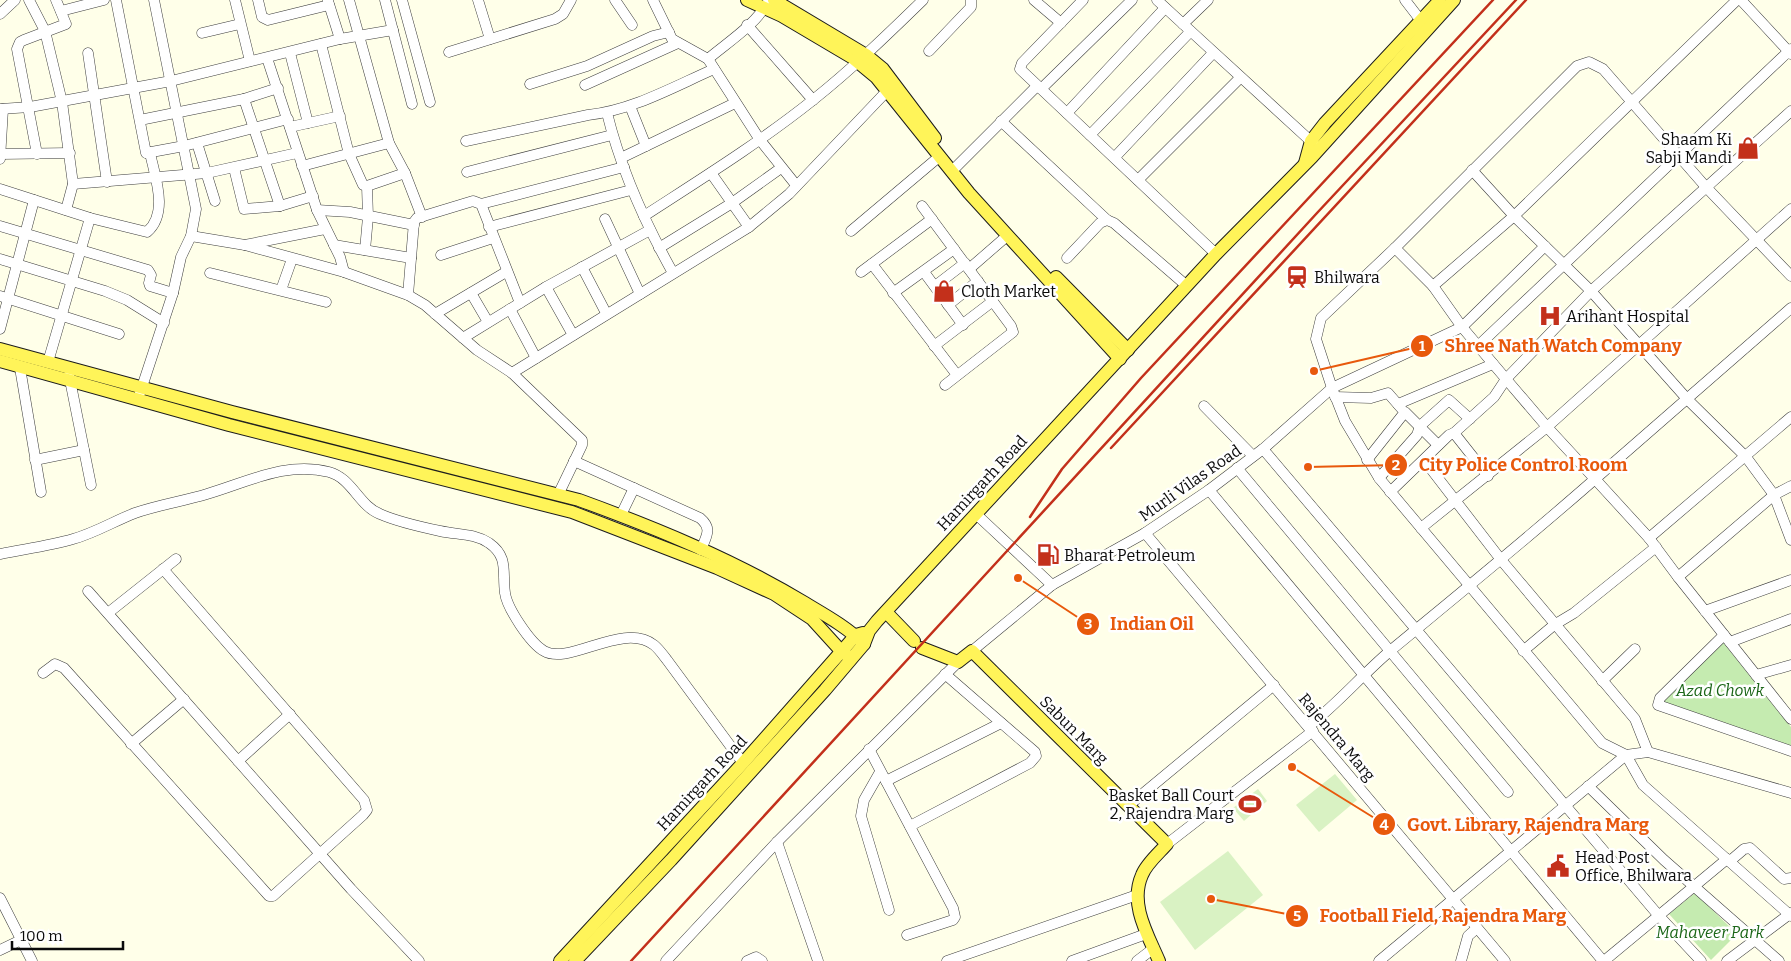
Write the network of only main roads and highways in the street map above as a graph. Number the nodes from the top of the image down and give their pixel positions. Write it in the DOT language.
graph roads {
  1 [pos="748,0"];
  2 [pos="1454,0"];
  3 [pos="769,2"];
  4 [pos="1437,4"];
  5 [pos="862,58"];
  6 [pos="0,349"];
  7 [pos="1124,355"];
  8 [pos="0,361"];
  9 [pos="69,375"];
  10 [pos="886,612"];
  11 [pos="860,639"];
  12 [pos="847,655"];
  13 [pos="560,961"];
  14 [pos="575,961"];
  15 [pos="1159,961"];
  1 -- 3 [label="main road"];
  2 -- 4 [label="main road"];
  3 -- 5 [label="main road"];
  4 -- 7 [label="main road, Hamirgarh Road"];
  5 -- 7 [label="main road"];
  5 -- 7 [label="main road"];
  6 -- 9 [label="main road"];
  7 -- 10 [label="main road, Hamirgarh Road"];
  8 -- 9 [label="main road"];
  9 -- 11 [label="main road"];
  9 -- 12 [label="main road"];
  10 -- 11 [label="main road, Hamirgarh Road"];
  10 -- 15 [label="main road, Sabun Marg"];
  11 -- 12 [label="main road, Hamirgarh Road"];
  12 -- 13 [label="main road, Hamirgarh Road"];
  12 -- 14 [label="main road, Hamirgarh Road"];
}
